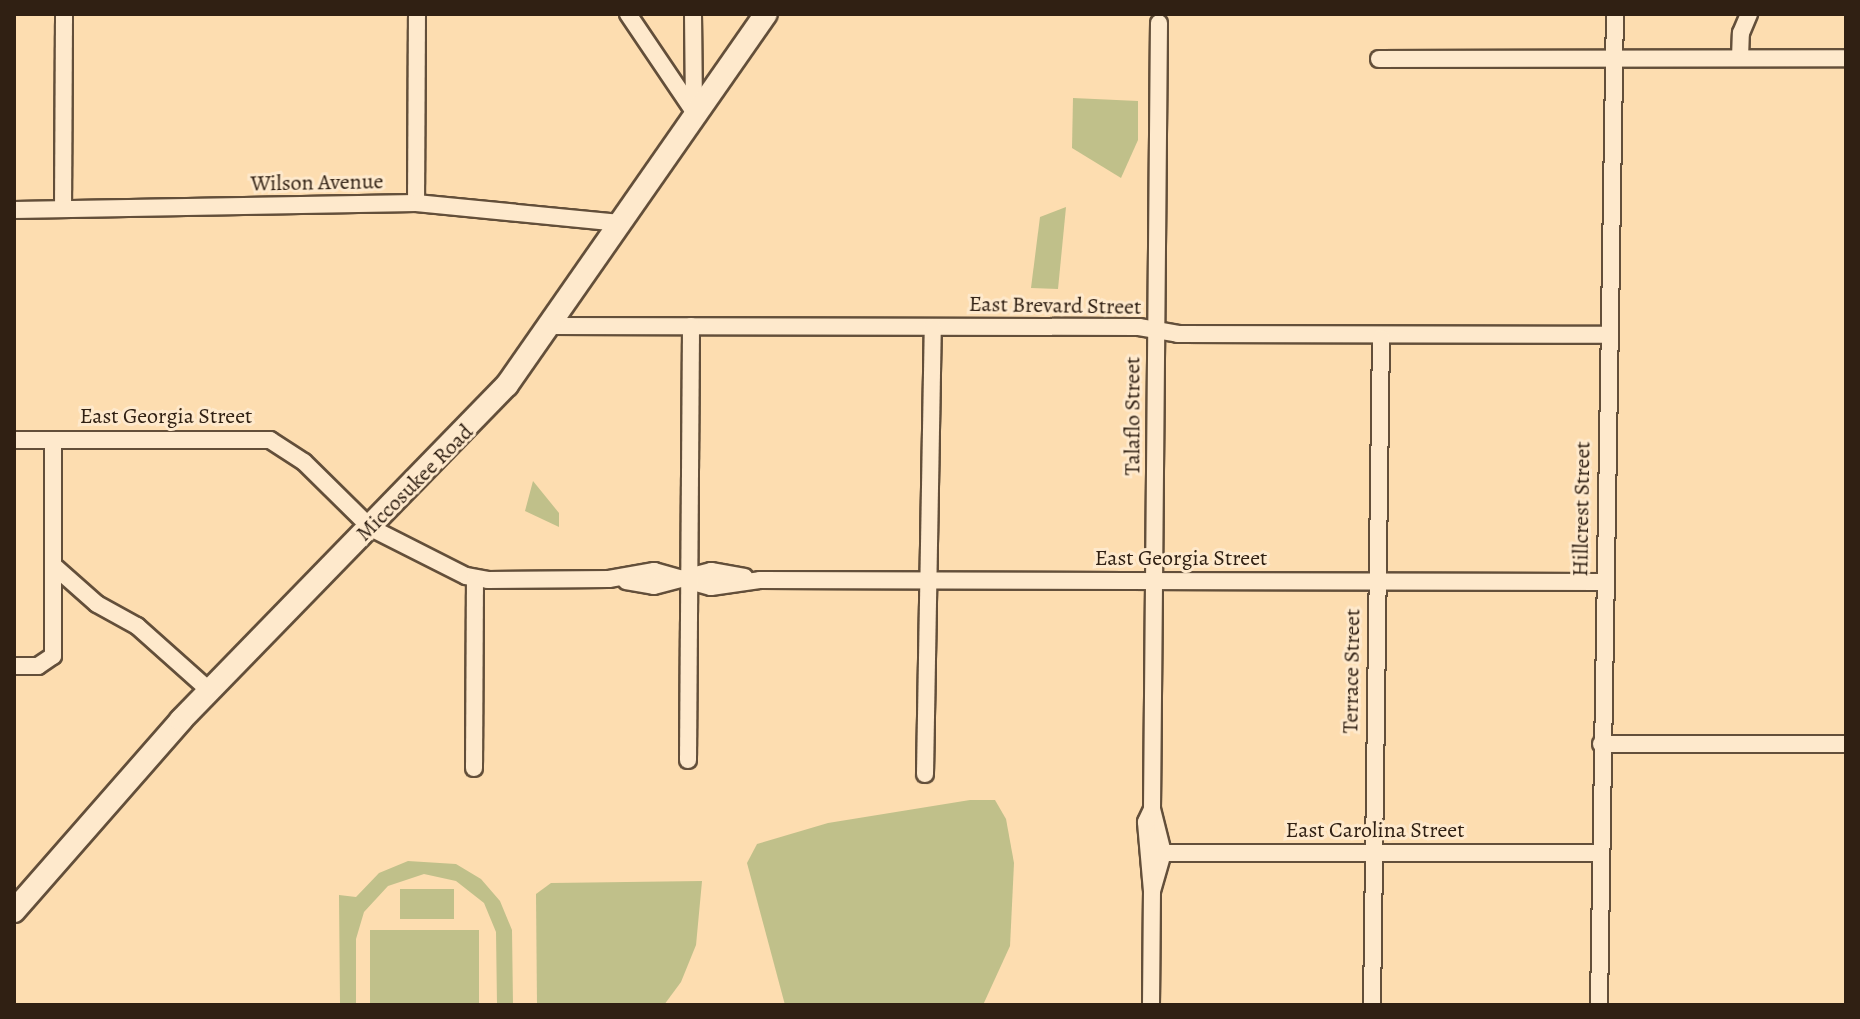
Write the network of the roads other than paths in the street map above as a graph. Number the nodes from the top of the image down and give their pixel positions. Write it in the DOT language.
graph roads {
  1 [pos="64,14"];
  2 [pos="417,14"];
  3 [pos="628,14"];
  4 [pos="693,14"];
  5 [pos="766,14"];
  6 [pos="1615,14"];
  7 [pos="1749,14"];
  8 [pos="1159,23"];
  9 [pos="1614,58"];
  10 [pos="1740,58"];
  11 [pos="1846,58"];
  12 [pos="1379,59"];
  13 [pos="694,112"];
  14 [pos="416,203"];
  15 [pos="63,209"];
  16 [pos="14,210"];
  17 [pos="620,223"];
  18 [pos="550,326"];
  19 [pos="691,326"];
  20 [pos="933,327"];
  21 [pos="1156,330"];
  22 [pos="1606,335"];
  23 [pos="1381,338"];
  24 [pos="14,440"];
  25 [pos="53,440"];
  26 [pos="371,528"];
  27 [pos="54,566"];
  28 [pos="475,578"];
  29 [pos="689,580"];
  30 [pos="928,580"];
  31 [pos="1154,581"];
  32 [pos="1376,581"];
  33 [pos="1603,582"];
  34 [pos="14,666"];
  35 [pos="210,691"];
  36 [pos="1601,744"];
  37 [pos="1846,744"];
  38 [pos="688,760"];
  39 [pos="474,768"];
  40 [pos="925,774"];
  41 [pos="1157,853"];
  42 [pos="1372,853"];
  43 [pos="1600,853"];
  44 [pos="14,911"];
  45 [pos="1151,1005"];
  46 [pos="1372,1005"];
  47 [pos="1599,1005"];
  1 -- 15 [label="street"];
  2 -- 14 [label="street"];
  3 -- 13 [label="street"];
  4 -- 13 [label="street"];
  5 -- 13 [label="street, Miccosukee Road"];
  6 -- 9 [label="street, Hillcrest Street"];
  7 -- 10 [label="street"];
  8 -- 21 [label="street, Talaflo Street"];
  9 -- 10 [label="street"];
  9 -- 12 [label="street"];
  9 -- 22 [label="street, Hillcrest Street"];
  10 -- 11 [label="street"];
  13 -- 17 [label="street, Miccosukee Road"];
  14 -- 15 [label="street, Wilson Avenue"];
  14 -- 17 [label="street, Wilson Avenue"];
  15 -- 16 [label="street, Wilson Avenue"];
  17 -- 18 [label="street, Miccosukee Road"];
  18 -- 19 [label="street, East Brevard Street"];
  18 -- 26 [label="street, Miccosukee Road"];
  19 -- 20 [label="street, East Brevard Street"];
  19 -- 29 [label="street"];
  20 -- 21 [label="street, East Brevard Street"];
  20 -- 30 [label="street"];
  21 -- 23 [label="street, East Brevard Street"];
  21 -- 31 [label="street, Talaflo Street"];
  22 -- 23 [label="street, East Brevard Street"];
  22 -- 33 [label="street, Hillcrest Street"];
  23 -- 32 [label="street, Terrace Street"];
  24 -- 25 [label="street, East Georgia Street"];
  25 -- 26 [label="street, East Georgia Street"];
  25 -- 27 [label="street"];
  26 -- 28 [label="street, East Georgia Street"];
  26 -- 35 [label="street, Miccosukee Road"];
  27 -- 34 [label="street"];
  27 -- 35 [label="street"];
  28 -- 29 [label="street, East Georgia Street"];
  28 -- 39 [label="street"];
  29 -- 30 [label="street, East Georgia Street"];
  29 -- 38 [label="street"];
  30 -- 31 [label="street, East Georgia Street"];
  30 -- 40 [label="street"];
  31 -- 32 [label="street, East Georgia Street"];
  31 -- 41 [label="street, Talaflo Street"];
  32 -- 33 [label="street, East Georgia Street"];
  32 -- 42 [label="street, Terrace Street"];
  33 -- 36 [label="street, Hillcrest Street"];
  35 -- 44 [label="street, Miccosukee Road"];
  36 -- 37 [label="street"];
  36 -- 43 [label="street, Hillcrest Street"];
  41 -- 42 [label="street, East Carolina Street"];
  41 -- 45 [label="street, Talaflo Street"];
  42 -- 43 [label="street, East Carolina Street"];
  42 -- 46 [label="street, Terrace Street"];
  43 -- 47 [label="street, Hillcrest Street"];
}
